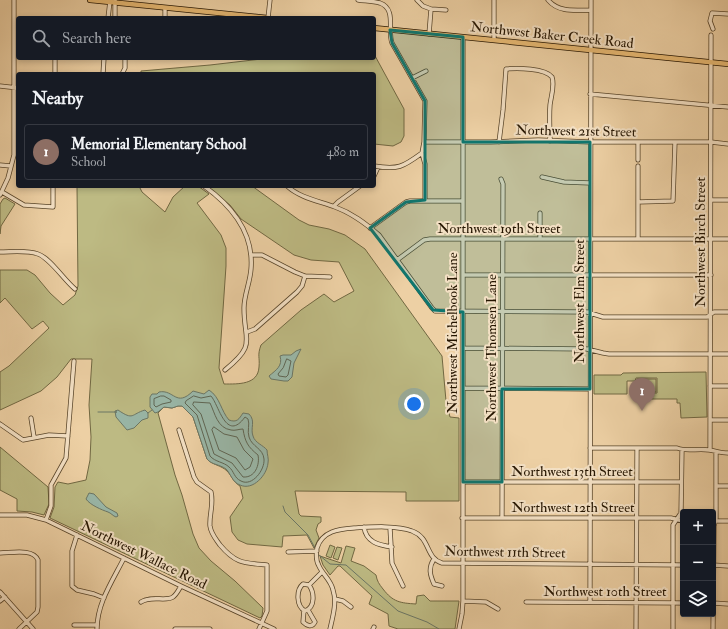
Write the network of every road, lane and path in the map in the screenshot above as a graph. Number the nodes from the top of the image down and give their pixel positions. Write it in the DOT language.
graph roads {
  1 [pos="14,0"];
  2 [pos="90,0"];
  3 [pos="270,0"];
  4 [pos="358,0"];
  5 [pos="417,0"];
  6 [pos="494,0"];
  7 [pos="548,0"];
  8 [pos="591,0"];
  9 [pos="113,1"];
  10 [pos="165,8"];
  11 [pos="431,9"];
  12 [pos="446,10"];
  13 [pos="591,10"];
  14 [pos="728,14"];
  15 [pos="109,16"];
  16 [pos="114,16"];
  17 [pos="166,16"];
  18 [pos="247,16"];
  19 [pos="268,16"];
  20 [pos="376,28"];
  21 [pos="712,29"];
  22 [pos="390,30"];
  23 [pos="429,34"];
  24 [pos="711,35"];
  25 [pos="463,37"];
  26 [pos="494,40"];
  27 [pos="590,50"];
  28 [pos="55,60"];
  29 [pos="105,60"];
  30 [pos="125,60"];
  31 [pos="711,62"];
  32 [pos="728,64"];
  33 [pos="426,71"];
  34 [pos="55,72"];
  35 [pos="103,72"];
  36 [pos="123,72"];
  37 [pos="412,78"];
  38 [pos="0,86"];
  39 [pos="16,88"];
  40 [pos="590,94"];
  41 [pos="711,105"];
  42 [pos="728,107"];
  43 [pos="550,140"];
  44 [pos="424,142"];
  45 [pos="463,142"];
  46 [pos="499,142"];
  47 [pos="590,142"];
  48 [pos="638,142"];
  49 [pos="675,142"];
  50 [pos="711,142"];
  51 [pos="728,144"];
  52 [pos="422,153"];
  53 [pos="638,160"];
  54 [pos="0,165"];
  55 [pos="11,166"];
  56 [pos="638,166"];
  57 [pos="376,167"];
  58 [pos="542,178"];
  59 [pos="501,179"];
  60 [pos="590,183"];
  61 [pos="53,188"];
  62 [pos="207,188"];
  63 [pos="290,188"];
  64 [pos="357,188"];
  65 [pos="1,194"];
  66 [pos="425,200"];
  67 [pos="711,200"];
  68 [pos="728,200"];
  69 [pos="463,201"];
  70 [pos="638,202"];
  71 [pos="334,206"];
  72 [pos="540,213"];
  73 [pos="370,228"];
  74 [pos="463,239"];
  75 [pos="502,239"];
  76 [pos="540,239"];
  77 [pos="590,239"];
  78 [pos="638,239"];
  79 [pos="711,239"];
  80 [pos="728,239"];
  81 [pos="0,252"];
  82 [pos="251,255"];
  83 [pos="397,260"];
  84 [pos="463,275"];
  85 [pos="590,275"];
  86 [pos="305,276"];
  87 [pos="502,276"];
  88 [pos="711,276"];
  89 [pos="330,277"];
  90 [pos="75,289"];
  91 [pos="463,312"];
  92 [pos="502,312"];
  93 [pos="728,312"];
  94 [pos="590,313"];
  95 [pos="711,314"];
  96 [pos="246,332"];
  97 [pos="463,348"];
  98 [pos="502,349"];
  99 [pos="590,349"];
  100 [pos="710,354"];
  101 [pos="728,354"];
  102 [pos="74,361"];
  103 [pos="225,370"];
  104 [pos="710,386"];
  105 [pos="728,386"];
  106 [pos="463,388"];
  107 [pos="502,389"];
  108 [pos="590,389"];
  109 [pos="31,418"];
  110 [pos="710,420"];
  111 [pos="728,420"];
  112 [pos="0,424"];
  113 [pos="179,430"];
  114 [pos="68,436"];
  115 [pos="34,437"];
  116 [pos="590,448"];
  117 [pos="637,448"];
  118 [pos="682,450"];
  119 [pos="710,450"];
  120 [pos="716,453"];
  121 [pos="728,453"];
  122 [pos="463,482"];
  123 [pos="502,482"];
  124 [pos="590,482"];
  125 [pos="636,482"];
  126 [pos="681,482"];
  127 [pos="717,486"];
  128 [pos="728,486"];
  129 [pos="715,509"];
  130 [pos="0,515"];
  131 [pos="462,518"];
  132 [pos="502,518"];
  133 [pos="590,518"];
  134 [pos="636,518"];
  135 [pos="677,519"];
  136 [pos="46,520"];
  137 [pos="680,520"];
  138 [pos="716,521"];
  139 [pos="728,521"];
  140 [pos="364,527"];
  141 [pos="390,528"];
  142 [pos="77,535"];
  143 [pos="392,547"];
  144 [pos="317,551"];
  145 [pos="0,552"];
  146 [pos="288,552"];
  147 [pos="124,558"];
  148 [pos="434,559"];
  149 [pos="462,564"];
  150 [pos="590,564"];
  151 [pos="636,564"];
  152 [pos="673,565"];
  153 [pos="680,565"];
  154 [pos="716,565"];
  155 [pos="728,566"];
  156 [pos="322,572"];
  157 [pos="309,585"];
  158 [pos="181,586"];
  159 [pos="403,586"];
  160 [pos="442,586"];
  161 [pos="0,592"];
  162 [pos="4,597"];
  163 [pos="104,598"];
  164 [pos="335,599"];
  165 [pos="0,601"];
  166 [pos="141,602"];
  167 [pos="462,602"];
  168 [pos="526,602"];
  169 [pos="590,602"];
  170 [pos="636,603"];
  171 [pos="673,603"];
  172 [pos="680,603"];
  173 [pos="716,603"];
  174 [pos="728,604"];
  175 [pos="351,607"];
  176 [pos="498,609"];
  177 [pos="713,617"];
  178 [pos="27,622"];
  179 [pos="262,623"];
  180 [pos="74,625"];
  181 [pos="97,627"];
  182 [pos="19,629"];
  183 [pos="33,629"];
  184 [pos="175,629"];
  185 [pos="210,629"];
  186 [pos="259,629"];
  187 [pos="274,629"];
  188 [pos="330,629"];
  189 [pos="459,629"];
  190 [pos="636,629"];
  191 [pos="672,629"];
  192 [pos="713,629"];
  1 -- 39 [label="street"];
  2 -- 9 [label="main road"];
  3 -- 19 [label="street"];
  4 -- 22 [label="street"];
  5 -- 11 [label="street"];
  6 -- 26 [label="street"];
  7 -- 13 [label="street"];
  8 -- 13 [label="street, Northwest Elm Street"];
  9 -- 10 [label="main road"];
  9 -- 15 [label="street"];
  9 -- 16 [label="street"];
  10 -- 17 [label="street"];
  10 -- 18 [label="main road"];
  11 -- 12 [label="street"];
  11 -- 23 [label="street"];
  13 -- 27 [label="street, Northwest Elm Street"];
  14 -- 21 [label="street"];
  20 -- 22 [label="main road, Northwest Baker Creek Road"];
  22 -- 23 [label="main road, Northwest Baker Creek Road"];
  22 -- 37 [label="street"];
  23 -- 25 [label="main road, Northwest Baker Creek Road"];
  24 -- 31 [label="street, Northwest Birch Street"];
  25 -- 26 [label="main road, Northwest Baker Creek Road"];
  25 -- 45 [label="street, Northwest Michelbook Lane"];
  26 -- 27 [label="main road, Northwest Baker Creek Road"];
  27 -- 31 [label="main road, Northwest Baker Creek Road"];
  27 -- 40 [label="street, Northwest Elm Street"];
  28 -- 34 [label="street"];
  29 -- 35 [label="street"];
  30 -- 36 [label="street"];
  31 -- 32 [label="main road, Northwest Baker Creek Road"];
  31 -- 41 [label="street, Northwest Birch Street"];
  33 -- 37 [label="street"];
  37 -- 44 [label="street"];
  38 -- 39 [label="street"];
  39 -- 55 [label="street"];
  40 -- 41 [label="street"];
  40 -- 47 [label="street, Northwest Elm Street"];
  41 -- 42 [label="street"];
  41 -- 50 [label="street, Northwest Birch Street"];
  43 -- 46 [label="street, Northwest 21st Street"];
  43 -- 46 [label="street"];
  43 -- 47 [label="street, Northwest 21st Street"];
  44 -- 45 [label="street, Northwest 21st Street"];
  44 -- 52 [label="street"];
  45 -- 46 [label="street, Northwest 21st Street"];
  45 -- 69 [label="street, Northwest Michelbook Lane"];
  47 -- 48 [label="street, Northwest 21st Street"];
  47 -- 60 [label="street, Northwest Elm Street"];
  48 -- 49 [label="street, Northwest 21st Street"];
  48 -- 53 [label="street"];
  49 -- 50 [label="street, Northwest 21st Street"];
  49 -- 70 [label="street"];
  50 -- 51 [label="street, Northwest 21st Street"];
  50 -- 67 [label="street, Northwest Birch Street"];
  52 -- 57 [label="street"];
  52 -- 66 [label="street"];
  54 -- 55 [label="street"];
  55 -- 65 [label="street"];
  56 -- 70 [label="street"];
  58 -- 60 [label="street"];
  59 -- 75 [label="street, Northwest Thomsen Lane"];
  60 -- 77 [label="street, Northwest Elm Street"];
  61 -- 65 [label="street"];
  62 -- 82 [label="street"];
  63 -- 71 [label="street"];
  64 -- 71 [label="street"];
  66 -- 69 [label="street"];
  66 -- 73 [label="street"];
  67 -- 68 [label="street"];
  67 -- 79 [label="street, Northwest Birch Street"];
  69 -- 74 [label="street, Northwest Michelbook Lane"];
  70 -- 78 [label="street"];
  71 -- 73 [label="street"];
  72 -- 76 [label="street"];
  73 -- 83 [label="street"];
  74 -- 75 [label="street, Northwest 19th Street"];
  74 -- 83 [label="street, Northwest 19th Street"];
  74 -- 84 [label="street, Northwest Michelbook Lane"];
  75 -- 76 [label="street, Northwest 19th Street"];
  75 -- 87 [label="street, Northwest Thomsen Lane"];
  76 -- 77 [label="street, Northwest 19th Street"];
  77 -- 78 [label="street, Northwest 19th Street"];
  77 -- 85 [label="street, Northwest Elm Street"];
  78 -- 79 [label="street, Northwest 19th Street"];
  79 -- 80 [label="street, Northwest 19th Street"];
  79 -- 88 [label="street, Northwest Birch Street"];
  81 -- 90 [label="street"];
  82 -- 86 [label="street"];
  82 -- 96 [label="street"];
  83 -- 91 [label="street"];
  84 -- 87 [label="street"];
  84 -- 91 [label="street, Northwest Michelbook Lane"];
  85 -- 87 [label="street"];
  85 -- 88 [label="street"];
  85 -- 94 [label="street, Northwest Elm Street"];
  86 -- 89 [label="street"];
  86 -- 96 [label="street"];
  87 -- 92 [label="street, Northwest Thomsen Lane"];
  88 -- 95 [label="street, Northwest Birch Street"];
  91 -- 92 [label="street"];
  91 -- 97 [label="street, Northwest Michelbook Lane"];
  92 -- 94 [label="street"];
  92 -- 98 [label="street, Northwest Thomsen Lane"];
  93 -- 95 [label="street"];
  94 -- 95 [label="street"];
  94 -- 99 [label="street, Northwest Elm Street"];
  95 -- 100 [label="street, Northwest Birch Street"];
  96 -- 103 [label="street"];
  97 -- 98 [label="street"];
  97 -- 106 [label="street, Northwest Michelbook Lane"];
  98 -- 99 [label="street"];
  98 -- 107 [label="street, Northwest Thomsen Lane"];
  99 -- 100 [label="street"];
  99 -- 108 [label="street, Northwest Elm Street"];
  100 -- 101 [label="street"];
  100 -- 104 [label="street, Northwest Birch Street"];
  102 -- 114 [label="street"];
  104 -- 105 [label="street"];
  104 -- 110 [label="street, Northwest Birch Street"];
  106 -- 107 [label="street"];
  106 -- 122 [label="street, Northwest Michelbook Lane"];
  107 -- 108 [label="street"];
  107 -- 123 [label="street, Northwest Thomsen Lane"];
  108 -- 116 [label="street, Northwest Elm Street"];
  109 -- 115 [label="street"];
  110 -- 111 [label="street"];
  110 -- 119 [label="street, Northwest Birch Street"];
  112 -- 115 [label="street"];
  113 -- 179 [label="street"];
  114 -- 115 [label="street"];
  114 -- 136 [label="street"];
  116 -- 117 [label="street"];
  116 -- 124 [label="street, Northwest Elm Street"];
  117 -- 118 [label="street"];
  117 -- 125 [label="street"];
  118 -- 119 [label="street"];
  118 -- 126 [label="street"];
  119 -- 120 [label="street"];
  120 -- 121 [label="street"];
  120 -- 127 [label="street"];
  122 -- 123 [label="street, Northwest 13th Street"];
  122 -- 131 [label="street, Northwest Michelbook Lane"];
  123 -- 124 [label="street, Northwest 13th Street"];
  123 -- 132 [label="street, Northwest Thomsen Lane"];
  124 -- 125 [label="street, Northwest 13th Street"];
  124 -- 133 [label="street, Northwest Elm Street"];
  125 -- 126 [label="street, Northwest 13th Street"];
  125 -- 134 [label="street"];
  126 -- 135 [label="street"];
  127 -- 128 [label="street"];
  127 -- 129 [label="street"];
  130 -- 136 [label="street, Northwest Wallace Road"];
  131 -- 132 [label="street, Northwest 12th Street"];
  131 -- 149 [label="street, Northwest Michelbook Lane"];
  132 -- 133 [label="street, Northwest 12th Street"];
  133 -- 134 [label="street, Northwest 12th Street"];
  133 -- 150 [label="street, Northwest Elm Street"];
  134 -- 135 [label="street, Northwest 12th Street"];
  134 -- 151 [label="street"];
  135 -- 137 [label="street, Northwest 12th Street"];
  135 -- 152 [label="street"];
  136 -- 142 [label="street, Northwest Wallace Road"];
  138 -- 139 [label="street"];
  140 -- 141 [label="street, Northwest 11th Street"];
  140 -- 143 [label="street"];
  140 -- 144 [label="street, Northwest 11th Street"];
  141 -- 143 [label="street"];
  141 -- 148 [label="street, Northwest 11th Street"];
  142 -- 147 [label="street, Northwest Wallace Road"];
  142 -- 163 [label="street"];
  143 -- 159 [label="street"];
  144 -- 146 [label="street"];
  144 -- 156 [label="street"];
  145 -- 178 [label="street"];
  147 -- 158 [label="street, Northwest Wallace Road"];
  147 -- 163 [label="street"];
  148 -- 149 [label="street, Northwest 11th Street"];
  148 -- 160 [label="street"];
  149 -- 150 [label="street, Northwest 11th Street"];
  149 -- 167 [label="street, Northwest Michelbook Lane"];
  150 -- 151 [label="street, Northwest 11th Street"];
  150 -- 169 [label="street, Northwest Elm Street"];
  151 -- 152 [label="street, Northwest 11th Street"];
  151 -- 170 [label="street"];
  152 -- 153 [label="street, Northwest 11th Street"];
  152 -- 171 [label="street"];
  154 -- 155 [label="street"];
  156 -- 157 [label="street"];
  156 -- 164 [label="street"];
  157 -- 157 [label="street"];
  158 -- 166 [label="street"];
  158 -- 179 [label="street, Northwest Wallace Road"];
  161 -- 162 [label="street"];
  162 -- 165 [label="street"];
  162 -- 178 [label="street"];
  163 -- 181 [label="street"];
  164 -- 175 [label="street"];
  164 -- 188 [label="street"];
  167 -- 176 [label="street"];
  167 -- 189 [label="street, Northwest Michelbook Lane"];
  168 -- 169 [label="street, Northwest 10th Street"];
  169 -- 170 [label="street, Northwest 10th Street"];
  170 -- 171 [label="street, Northwest 10th Street"];
  170 -- 190 [label="street"];
  171 -- 172 [label="street, Northwest 10th Street"];
  171 -- 191 [label="street"];
  173 -- 174 [label="street"];
  177 -- 192 [label="street"];
  178 -- 182 [label="street"];
  178 -- 183 [label="street"];
  179 -- 186 [label="street"];
  179 -- 187 [label="street, Northwest Wallace Road"];
  180 -- 181 [label="street"];
  184 -- 185 [label="street"];
}
